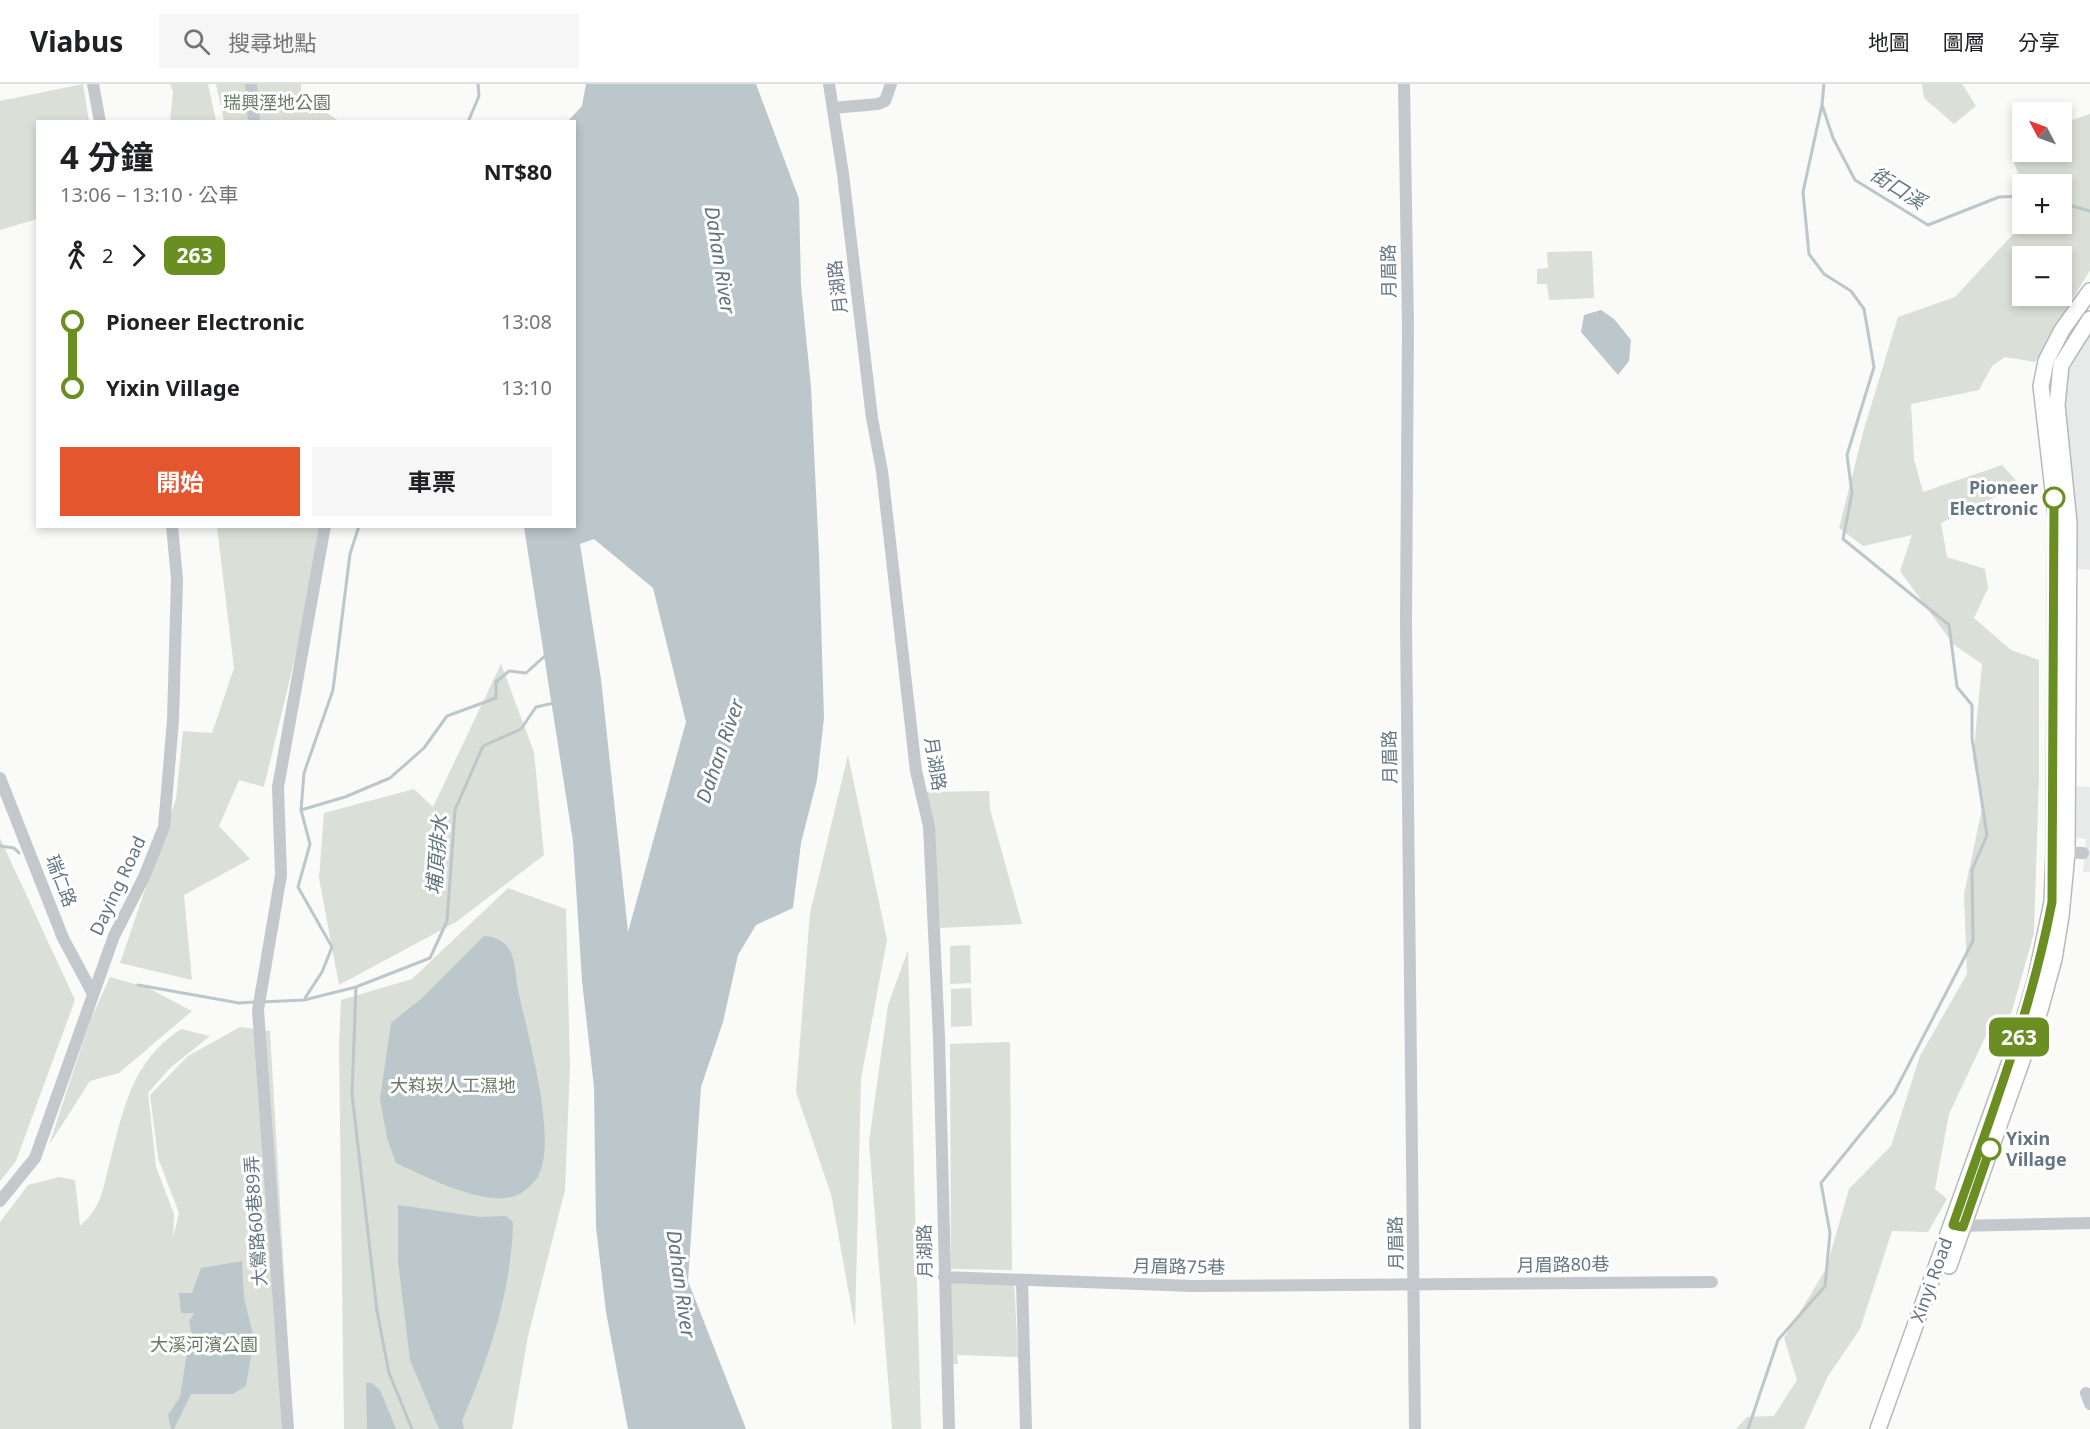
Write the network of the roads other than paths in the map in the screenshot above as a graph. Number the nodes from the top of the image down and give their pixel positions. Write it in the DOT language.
graph roads {
  1 [pos="93,84"];
  2 [pos="251,84"];
  3 [pos="829,84"];
  4 [pos="891,84"];
  5 [pos="1404,84"];
  6 [pos="833,108"];
  7 [pos="100,120"];
  8 [pos="254,120"];
  9 [pos="2090,291"];
  10 [pos="2090,319"];
  11 [pos="2054,498"];
  12 [pos="2069,503"];
  13 [pos="172,528"];
  14 [pos="325,528"];
  15 [pos="0,778"];
  16 [pos="2060,852"];
  17 [pos="2083,853"];
  18 [pos="93,994"];
  19 [pos="0,1201"];
  20 [pos="2090,1223"];
  21 [pos="1958,1226"];
  22 [pos="944,1277"];
  23 [pos="1022,1281"];
  24 [pos="1713,1282"];
  25 [pos="1414,1286"];
  26 [pos="288,1429"];
  27 [pos="949,1429"];
  28 [pos="1026,1429"];
  29 [pos="1415,1429"];
  30 [pos="1878,1429"];
  31 [pos="1888,1429"];
  1 -- 7 [label="street"];
  2 -- 8 [label="street"];
  3 -- 6 [label="street, 月湖路"];
  4 -- 6 [label="street"];
  5 -- 25 [label="street, 月眉路"];
  6 -- 22 [label="street, 月湖路"];
  9 -- 11 [label="main road, Xinyi Road"];
  10 -- 12 [label="main road, Xinyi Road"];
  11 -- 12 [label="main road"];
  11 -- 16 [label="main road, Xinyi Road"];
  12 -- 16 [label="main road, Xinyi Road"];
  13 -- 18 [label="street, Daying Road"];
  14 -- 26 [label="street, 大鶯路60巷89弄"];
  15 -- 18 [label="street, 瑞仁路"];
  16 -- 17 [label="street"];
  16 -- 21 [label="main road, Xinyi Road"];
  18 -- 19 [label="street, Daying Road"];
  20 -- 21 [label="street"];
  21 -- 30 [label="main road, Xinyi Road"];
  21 -- 31 [label="main road, Xinyi Road"];
  22 -- 23 [label="street, 月眉路75巷"];
  22 -- 27 [label="street, 月湖路"];
  23 -- 25 [label="street, 月眉路75巷"];
  23 -- 28 [label="street"];
  24 -- 25 [label="street, 月眉路80巷"];
  25 -- 29 [label="street, 月眉路"];
}
